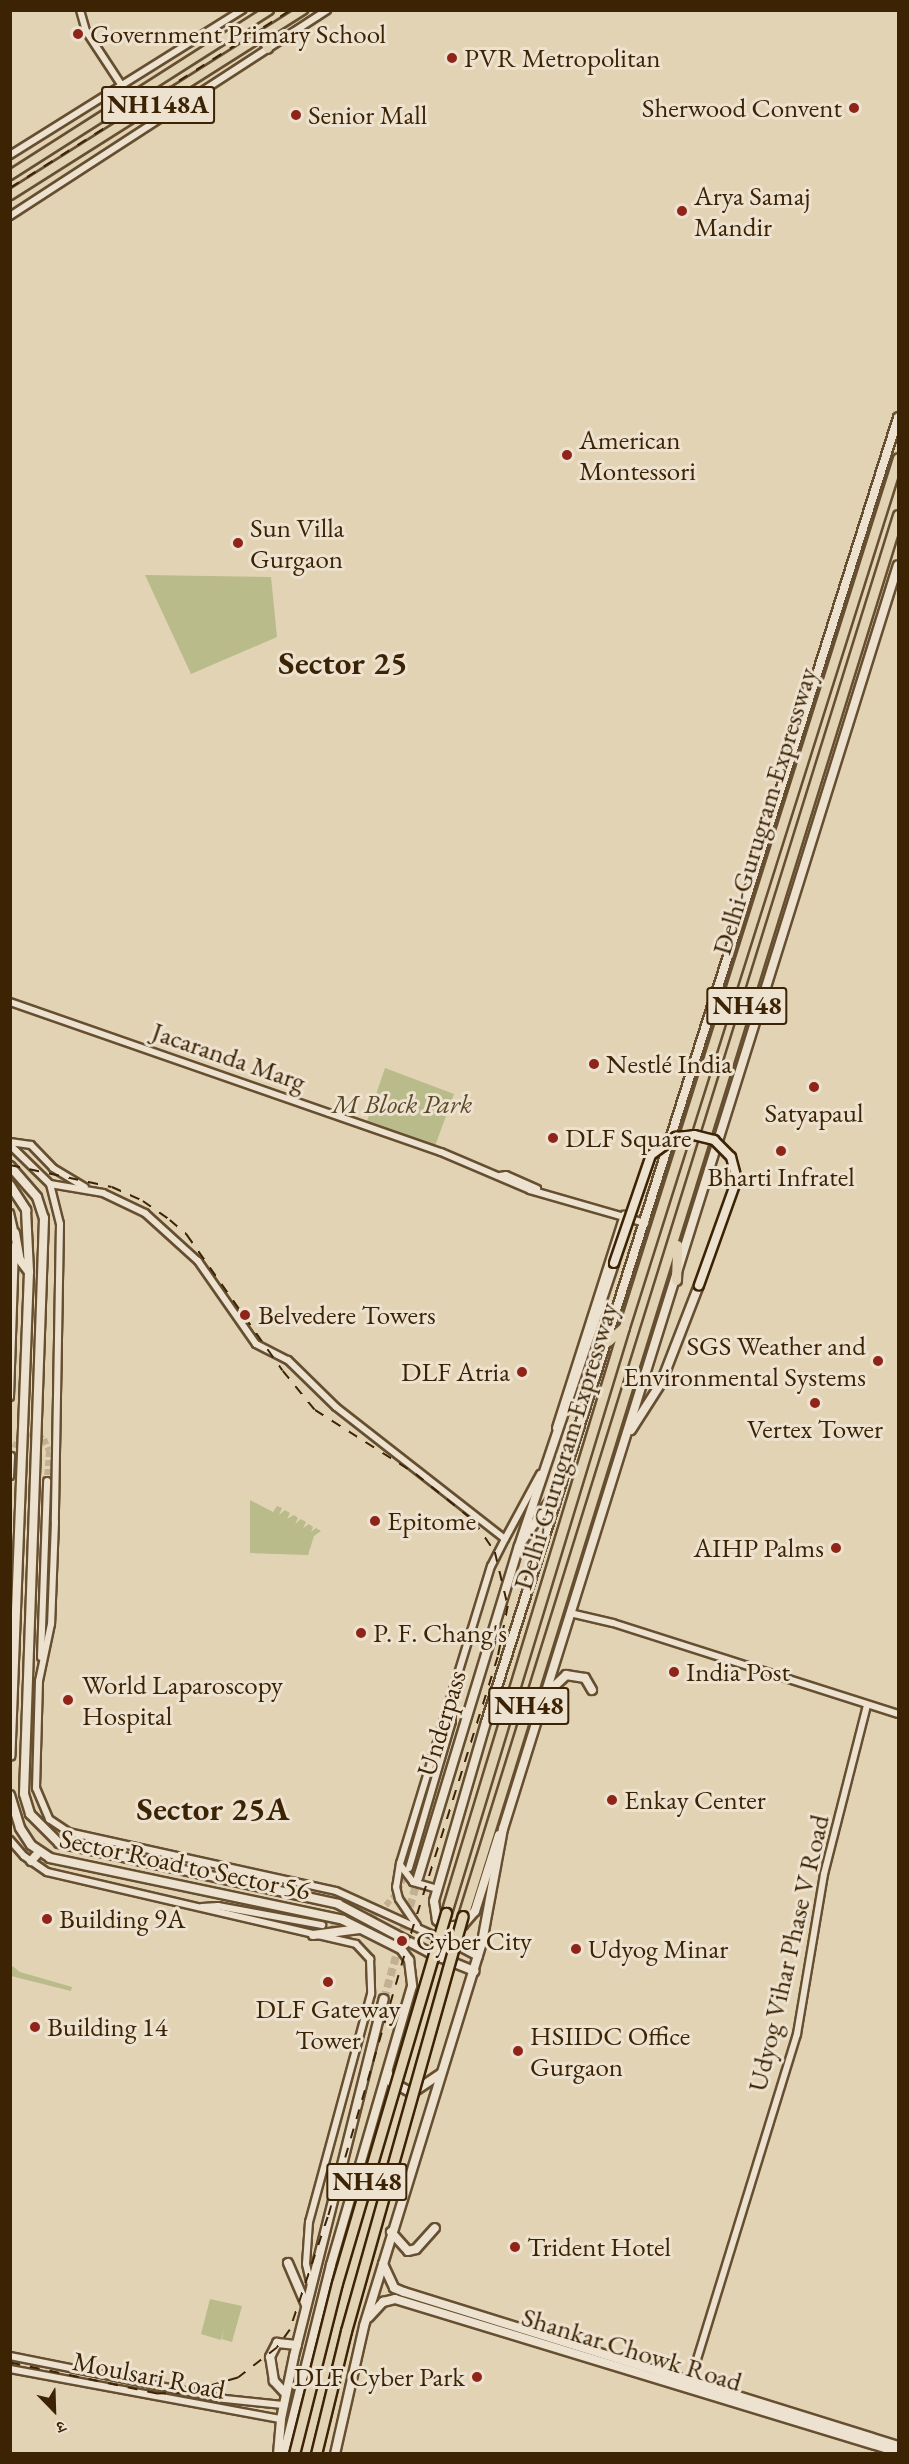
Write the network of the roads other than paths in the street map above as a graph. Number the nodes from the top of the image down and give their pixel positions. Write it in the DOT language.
graph roads {
  1 [pos="80,10"];
  2 [pos="242,10"];
  3 [pos="269,10"];
  4 [pos="303,10"];
  5 [pos="327,10"];
  6 [pos="262,37"];
  7 [pos="268,49"];
  8 [pos="121,85"];
  9 [pos="130,98"];
  10 [pos="10,155"];
  11 [pos="29,164"];
  12 [pos="10,176"];
  13 [pos="37,178"];
  14 [pos="10,195"];
  15 [pos="10,216"];
  16 [pos="898,418"];
  17 [pos="898,458"];
  18 [pos="898,515"];
  19 [pos="898,565"];
  20 [pos="10,1002"];
  21 [pos="10,1144"];
  22 [pos="10,1166"];
  23 [pos="50,1184"];
  24 [pos="10,1185"];
  25 [pos="89,1190"];
  26 [pos="10,1213"];
  27 [pos="624,1215"];
  28 [pos="645,1223"];
  29 [pos="15,1233"];
  30 [pos="677,1234"];
  31 [pos="29,1272"];
  32 [pos="676,1280"];
  33 [pos="624,1327"];
  34 [pos="608,1341"];
  35 [pos="10,1397"];
  36 [pos="625,1438"];
  37 [pos="553,1440"];
  38 [pos="11,1456"];
  39 [pos="544,1468"];
  40 [pos="10,1476"];
  41 [pos="47,1481"];
  42 [pos="563,1481"];
  43 [pos="505,1539"];
  44 [pos="519,1546"];
  45 [pos="570,1613"];
  46 [pos="39,1681"];
  47 [pos="592,1690"];
  48 [pos="452,1694"];
  49 [pos="543,1698"];
  50 [pos="867,1705"];
  51 [pos="898,1714"];
  52 [pos="10,1756"];
  53 [pos="10,1794"];
  54 [pos="503,1829"];
  55 [pos="10,1840"];
  56 [pos="39,1852"];
  57 [pos="31,1861"];
  58 [pos="400,1863"];
  59 [pos="409,1868"];
  60 [pos="418,1878"];
  61 [pos="438,1889"];
  62 [pos="197,1908"];
  63 [pos="322,1925"];
  64 [pos="419,1928"];
  65 [pos="361,1929"];
  66 [pos="313,1935"];
  67 [pos="447,1941"];
  68 [pos="478,1957"];
  69 [pos="442,1958"];
  70 [pos="474,1971"];
  71 [pos="384,1999"];
  72 [pos="388,2073"];
  73 [pos="441,2073"];
  74 [pos="435,2228"];
  75 [pos="391,2232"];
  76 [pos="288,2263"];
  77 [pos="383,2264"];
  78 [pos="312,2286"];
  79 [pos="306,2305"];
  80 [pos="364,2326"];
  81 [pos="297,2345"];
  82 [pos="10,2356"];
  83 [pos="10,2369"];
  84 [pos="690,2382"];
  85 [pos="286,2394"];
  86 [pos="267,2402"];
  87 [pos="283,2405"];
  88 [pos="268,2418"];
  89 [pos="280,2419"];
  90 [pos="898,2446"];
  91 [pos="898,2452"];
  92 [pos="278,2454"];
  93 [pos="284,2454"];
  94 [pos="294,2454"];
  95 [pos="316,2454"];
  96 [pos="335,2454"];
  1 -- 8 [label="street"];
  2 -- 8 [label="street"];
  3 -- 9 [label="main road, NH148A"];
  4 -- 6 [label="main road, NH148A"];
  5 -- 7 [label="street"];
  6 -- 7 [label="main road"];
  6 -- 13 [label="main road, NH148A"];
  7 -- 15 [label="street"];
  8 -- 9 [label="street"];
  8 -- 10 [label="street"];
  9 -- 11 [label="main road, NH148A"];
  11 -- 12 [label="main road, NH148A"];
  11 -- 13 [label="main road"];
  13 -- 14 [label="main road, NH148A"];
  16 -- 28 [label="main road"];
  17 -- 33 [label="highway, Delhi-Gurugram Expressway / NH48"];
  18 -- 30 [label="highway, Delhi-Gurugram Expressway / NH48"];
  19 -- 32 [label="main road"];
  20 -- 27 [label="street, Jacaranda Marg"];
  21 -- 23 [label="street"];
  21 -- 25 [label="street"];
  22 -- 69 [label="main road"];
  23 -- 25 [label="street"];
  23 -- 46 [label="street"];
  24 -- 31 [label="main road"];
  25 -- 43 [label="street"];
  26 -- 29 [label="street"];
  27 -- 28 [label="street, Jacaranda Marg"];
  27 -- 37 [label="street"];
  28 -- 34 [label="main road"];
  29 -- 31 [label="main road"];
  29 -- 35 [label="street"];
  30 -- 32 [label="highway"];
  30 -- 95 [label="highway, Delhi-Gurugram Expressway / NH48, bridge"];
  31 -- 52 [label="main road"];
  32 -- 36 [label="main road"];
  33 -- 34 [label="highway"];
  33 -- 94 [label="highway, Delhi-Gurugram Expressway / NH48, bridge"];
  34 -- 42 [label="main road"];
  36 -- 37 [label="main road, Underpass, bridge"];
  36 -- 45 [label="main road"];
  37 -- 39 [label="main road, Underpass"];
  38 -- 40 [label="street"];
  39 -- 43 [label="street"];
  39 -- 44 [label="main road, Underpass"];
  41 -- 46 [label="street"];
  42 -- 44 [label="main road"];
  42 -- 61 [label="main road"];
  43 -- 48 [label="street"];
  44 -- 60 [label="main road, Underpass"];
  45 -- 49 [label="main road"];
  45 -- 50 [label="street"];
  46 -- 64 [label="street"];
  47 -- 49 [label="main road"];
  48 -- 58 [label="street"];
  48 -- 59 [label="street"];
  49 -- 54 [label="main road"];
  50 -- 51 [label="street"];
  50 -- 84 [label="street, Udyog Vihar Phase V Road"];
  53 -- 56 [label="main road, Sector Road to Sector 56"];
  54 -- 61 [label="main road"];
  54 -- 68 [label="main road"];
  55 -- 57 [label="street"];
  56 -- 57 [label="main road"];
  56 -- 65 [label="main road, Sector Road to Sector 56"];
  57 -- 62 [label="street"];
  58 -- 61 [label="street"];
  58 -- 64 [label="street"];
  62 -- 63 [label="street"];
  62 -- 66 [label="street"];
  64 -- 67 [label="street"];
  65 -- 66 [label="main road"];
  65 -- 72 [label="main road, Sector Road to Sector 56"];
  66 -- 78 [label="street"];
  67 -- 68 [label="street"];
  67 -- 69 [label="main road"];
  68 -- 70 [label="main road"];
  69 -- 70 [label="main road"];
  70 -- 73 [label="main road"];
  71 -- 78 [label="main road"];
  72 -- 73 [label="main road"];
  72 -- 93 [label="main road, Sector Road to Sector 56"];
  73 -- 75 [label="main road"];
  74 -- 75 [label="main road"];
  75 -- 77 [label="main road"];
  76 -- 79 [label="main road"];
  77 -- 80 [label="main road"];
  77 -- 84 [label="main road, Shankar Chowk Road"];
  78 -- 79 [label="main road"];
  79 -- 81 [label="main road"];
  80 -- 91 [label="main road, Shankar Chowk Road"];
  80 -- 96 [label="main road"];
  81 -- 85 [label="main road"];
  81 -- 85 [label="main road"];
  82 -- 86 [label="street, Moulsari Road"];
  83 -- 88 [label="street, Moulsari Road"];
  84 -- 90 [label="main road, Shankar Chowk Road"];
  85 -- 87 [label="main road"];
  86 -- 87 [label="street, Moulsari Road"];
  86 -- 88 [label="street"];
  87 -- 89 [label="main road"];
  88 -- 89 [label="street, Moulsari Road"];
  89 -- 92 [label="main road"];
}
